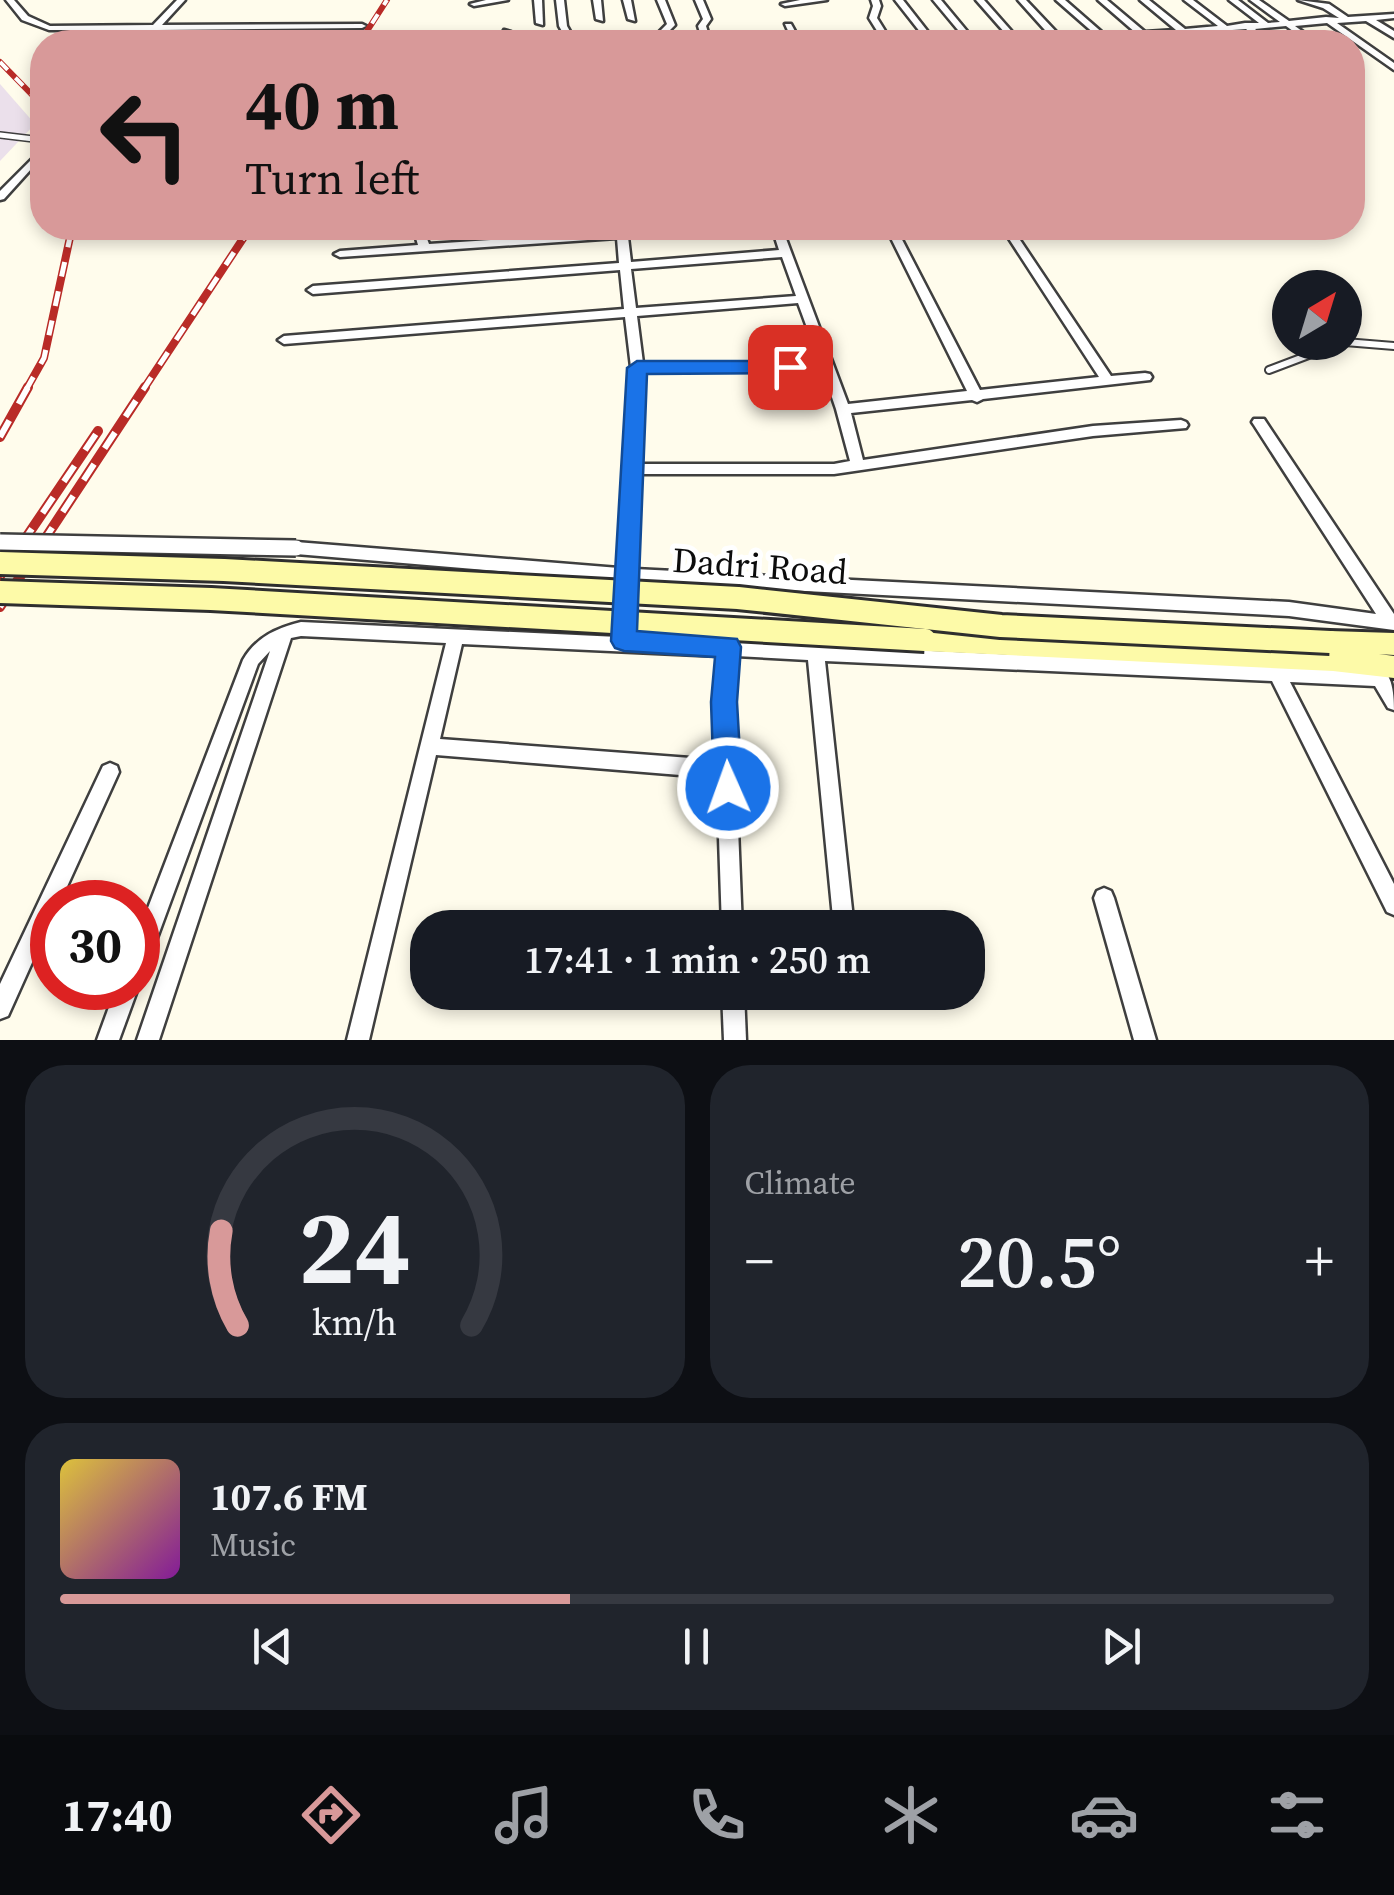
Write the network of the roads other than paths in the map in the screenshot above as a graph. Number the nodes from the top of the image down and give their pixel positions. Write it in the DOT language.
graph roads {
  1 [pos="10,0"];
  2 [pos="181,0"];
  3 [pos="504,0"];
  4 [pos="538,0"];
  5 [pos="560,0"];
  6 [pos="597,0"];
  7 [pos="626,0"];
  8 [pos="661,0"];
  9 [pos="699,0"];
  10 [pos="823,0"];
  11 [pos="875,0"];
  12 [pos="899,0"];
  13 [pos="937,0"];
  14 [pos="980,0"];
  15 [pos="1022,0"];
  16 [pos="1060,0"];
  17 [pos="1102,0"];
  18 [pos="1144,0"];
  19 [pos="1188,0"];
  20 [pos="1232,0"];
  21 [pos="1254,0"];
  22 [pos="1302,0"];
  23 [pos="474,4"];
  24 [pos="785,4"];
  25 [pos="1394,16"];
  26 [pos="1366,17"];
  27 [pos="1345,18"];
  28 [pos="600,19"];
  29 [pos="632,19"];
  30 [pos="1326,19"];
  31 [pos="1284,22"];
  32 [pos="540,23"];
  33 [pos="1265,24"];
  34 [pos="1245,25"];
  35 [pos="362,26"];
  36 [pos="788,26"];
  37 [pos="1224,27"];
  38 [pos="154,30"];
  39 [pos="565,30"];
  40 [pos="666,30"];
  41 [pos="704,30"];
  42 [pos="790,30"];
  43 [pos="880,30"];
  44 [pos="923,30"];
  45 [pos="962,30"];
  46 [pos="1006,30"];
  47 [pos="1049,30"];
  48 [pos="1095,30"];
  49 [pos="1137,30"];
  50 [pos="1182,30"];
  51 [pos="1251,30"];
  52 [pos="1296,30"];
  53 [pos="1341,30"];
  54 [pos="1394,35"];
  55 [pos="1365,47"];
  56 [pos="1394,47"];
  57 [pos="1365,49"];
  58 [pos="1368,49"];
  59 [pos="1394,68"];
  60 [pos="0,135"];
  61 [pos="30,139"];
  62 [pos="30,165"];
  63 [pos="0,197"];
  64 [pos="422,240"];
  65 [pos="517,240"];
  66 [pos="622,240"];
  67 [pos="781,240"];
  68 [pos="897,240"];
  69 [pos="1015,240"];
  70 [pos="424,248"];
  71 [pos="340,254"];
  72 [pos="786,254"];
  73 [pos="624,268"];
  74 [pos="312,290"];
  75 [pos="804,300"];
  76 [pos="632,313"];
  77 [pos="284,340"];
  78 [pos="1362,343"];
  79 [pos="1394,346"];
  80 [pos="1296,360"];
  81 [pos="828,367"];
  82 [pos="637,368"];
  83 [pos="1269,370"];
  84 [pos="1145,377"];
  85 [pos="1108,381"];
  86 [pos="977,397"];
  87 [pos="844,409"];
  88 [pos="1259,422"];
  89 [pos="1181,425"];
  90 [pos="858,466"];
  91 [pos="633,469"];
  92 [pos="0,542"];
  93 [pos="0,563"];
  94 [pos="627,575"];
  95 [pos="0,592"];
  96 [pos="1393,630"];
  97 [pos="286,632"];
  98 [pos="456,635"];
  99 [pos="624,641"];
  100 [pos="728,647"];
  101 [pos="816,652"];
  102 [pos="1382,670"];
  103 [pos="1278,676"];
  104 [pos="1394,702"];
  105 [pos="429,746"];
  106 [pos="728,770"];
  107 [pos="110,772"];
  108 [pos="1104,898"];
  109 [pos="160,902"];
  110 [pos="1394,904"];
  111 [pos="732,910"];
  112 [pos="842,910"];
  113 [pos="0,1008"];
  114 [pos="119,1010"];
  115 [pos="734,1010"];
  116 [pos="108,1040"];
  117 [pos="148,1040"];
  118 [pos="358,1040"];
  119 [pos="735,1040"];
  120 [pos="1145,1040"];
  1 -- 38 [label="street"];
  2 -- 38 [label="street"];
  3 -- 23 [label="street"];
  4 -- 32 [label="street"];
  5 -- 39 [label="street"];
  6 -- 28 [label="street"];
  7 -- 29 [label="street"];
  8 -- 40 [label="street"];
  9 -- 41 [label="street"];
  10 -- 24 [label="street"];
  11 -- 43 [label="street"];
  12 -- 44 [label="street"];
  13 -- 45 [label="street"];
  14 -- 46 [label="street"];
  15 -- 47 [label="street"];
  16 -- 48 [label="street"];
  17 -- 49 [label="street"];
  18 -- 50 [label="street"];
  19 -- 37 [label="street"];
  20 -- 33 [label="street"];
  21 -- 31 [label="street"];
  22 -- 27 [label="street"];
  25 -- 26 [label="street"];
  26 -- 27 [label="street"];
  26 -- 54 [label="street"];
  27 -- 30 [label="street"];
  30 -- 31 [label="street"];
  30 -- 53 [label="street"];
  31 -- 33 [label="street"];
  31 -- 52 [label="street"];
  33 -- 34 [label="street"];
  34 -- 37 [label="street"];
  34 -- 51 [label="street"];
  35 -- 38 [label="street"];
  36 -- 42 [label="street"];
  37 -- 50 [label="street"];
  55 -- 58 [label="street"];
  56 -- 58 [label="street"];
  57 -- 58 [label="street"];
  58 -- 59 [label="street"];
  60 -- 61 [label="lane"];
  62 -- 63 [label="street"];
  64 -- 70 [label="street"];
  65 -- 70 [label="street"];
  66 -- 73 [label="street"];
  67 -- 72 [label="street"];
  68 -- 86 [label="street"];
  69 -- 85 [label="street"];
  70 -- 71 [label="street"];
  72 -- 73 [label="street"];
  72 -- 75 [label="street"];
  73 -- 74 [label="street"];
  73 -- 76 [label="street"];
  75 -- 76 [label="street"];
  75 -- 81 [label="street"];
  76 -- 77 [label="street"];
  76 -- 82 [label="street"];
  78 -- 79 [label="lane"];
  80 -- 83 [label="lane"];
  81 -- 82 [label="street"];
  81 -- 87 [label="street"];
  82 -- 91 [label="street"];
  84 -- 85 [label="street"];
  85 -- 86 [label="street"];
  86 -- 87 [label="street"];
  87 -- 90 [label="street"];
  88 -- 96 [label="street"];
  89 -- 90 [label="street"];
  90 -- 91 [label="street"];
  91 -- 94 [label="street"];
  92 -- 94 [label="street, bridge"];
  93 -- 96 [label="street, Dadri Road, bridge"];
  94 -- 96 [label="street"];
  94 -- 99 [label="street"];
  95 -- 102 [label="street, Dadri Road, bridge"];
  97 -- 98 [label="street"];
  97 -- 109 [label="street"];
  97 -- 117 [label="street"];
  98 -- 99 [label="street"];
  98 -- 105 [label="street"];
  99 -- 100 [label="street"];
  100 -- 101 [label="street"];
  100 -- 106 [label="street"];
  101 -- 103 [label="street"];
  101 -- 112 [label="street"];
  102 -- 103 [label="street"];
  102 -- 104 [label="street"];
  103 -- 110 [label="street"];
  105 -- 106 [label="street"];
  105 -- 118 [label="street"];
  106 -- 111 [label="street"];
  107 -- 113 [label="street"];
  108 -- 120 [label="street"];
  114 -- 116 [label="street"];
  115 -- 119 [label="street"];
}
